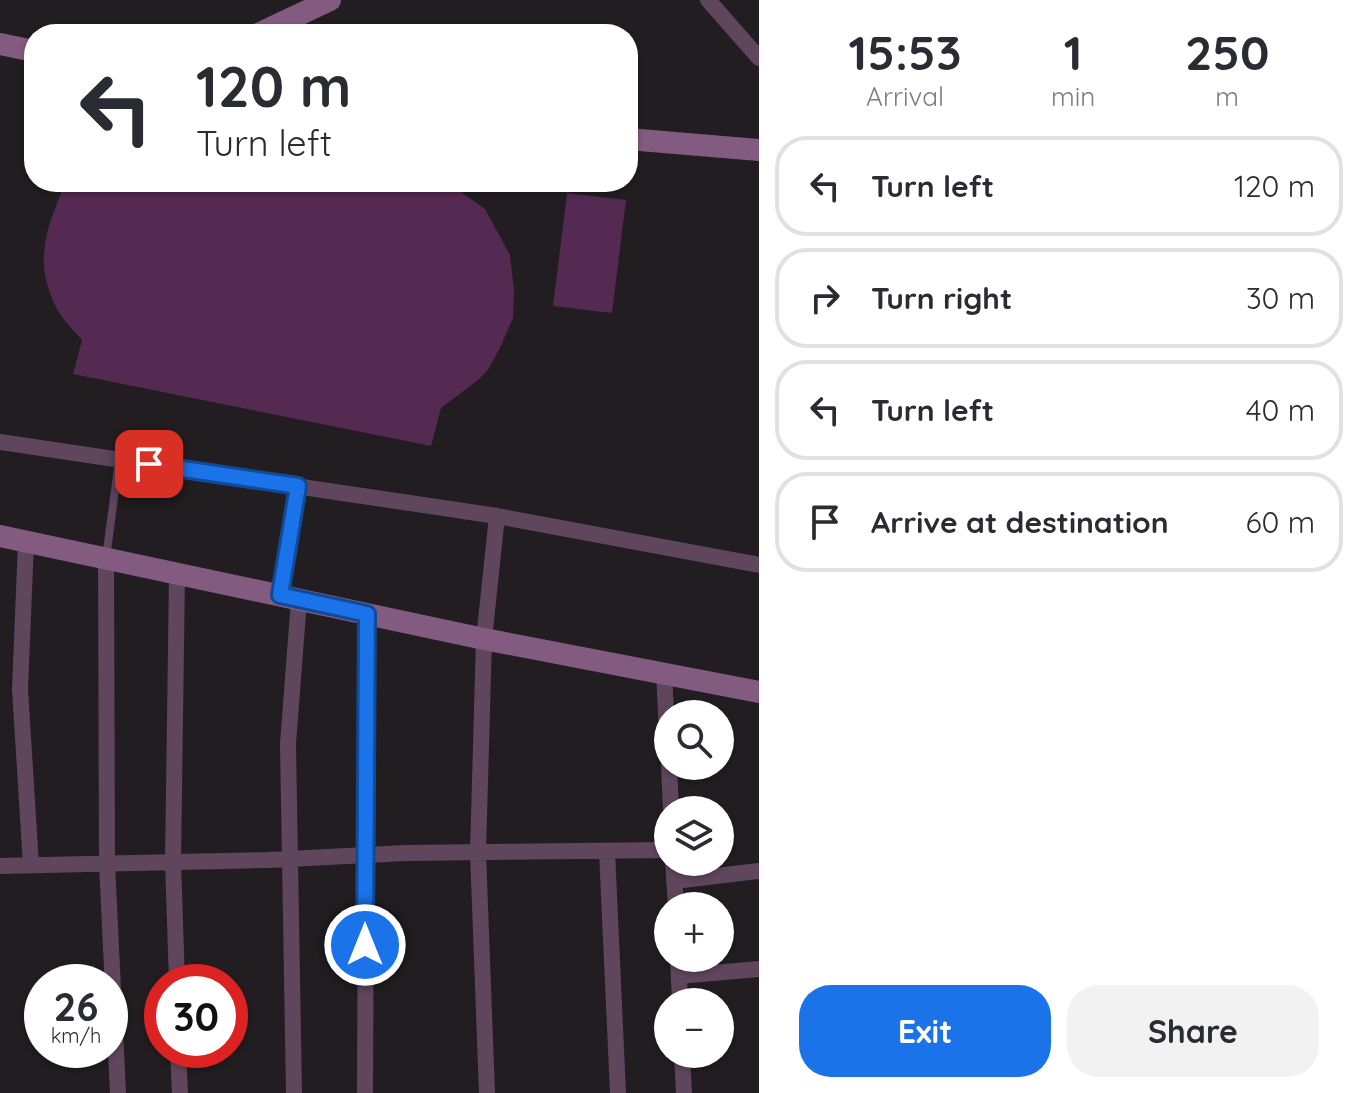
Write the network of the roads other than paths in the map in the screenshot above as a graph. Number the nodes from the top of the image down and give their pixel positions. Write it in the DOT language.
graph roads {
  1 [pos="330,0"];
  2 [pos="708,0"];
  3 [pos="279,24"];
  4 [pos="2,49"];
  5 [pos="24,50"];
  6 [pos="759,58"];
  7 [pos="638,140"];
  8 [pos="759,150"];
  9 [pos="0,442"];
  10 [pos="119,460"];
  11 [pos="298,486"];
  12 [pos="497,516"];
  13 [pos="0,536"];
  14 [pos="26,542"];
  15 [pos="106,559"];
  16 [pos="759,565"];
  17 [pos="177,574"];
  18 [pos="289,598"];
  19 [pos="367,614"];
  20 [pos="484,639"];
  21 [pos="664,673"];
  22 [pos="759,692"];
  23 [pos="665,700"];
  24 [pos="654,850"];
  25 [pos="607,851"];
  26 [pos="478,852"];
  27 [pos="365,856"];
  28 [pos="291,859"];
  29 [pos="173,862"];
  30 [pos="107,864"];
  31 [pos="31,865"];
  32 [pos="0,866"];
  33 [pos="759,871"];
  34 [pos="674,876"];
  35 [pos="674,881"];
  36 [pos="675,892"];
  37 [pos="176,964"];
  38 [pos="759,969"];
  39 [pos="679,972"];
  40 [pos="679,976"];
  41 [pos="679,988"];
  42 [pos="179,1068"];
  43 [pos="683,1068"];
  44 [pos="118,1093"];
  45 [pos="180,1093"];
  46 [pos="294,1093"];
  47 [pos="365,1093"];
  48 [pos="487,1093"];
  49 [pos="618,1093"];
  50 [pos="684,1093"];
  1 -- 3 [label="street"];
  2 -- 6 [label="street"];
  4 -- 5 [label="street"];
  7 -- 8 [label="street"];
  9 -- 10 [label="street"];
  10 -- 11 [label="street"];
  10 -- 15 [label="lane"];
  11 -- 12 [label="street"];
  11 -- 18 [label="lane"];
  12 -- 16 [label="street"];
  12 -- 20 [label="street"];
  13 -- 14 [label="street"];
  14 -- 15 [label="street"];
  14 -- 31 [label="street"];
  15 -- 17 [label="street"];
  15 -- 30 [label="street"];
  17 -- 18 [label="street"];
  17 -- 29 [label="street"];
  18 -- 19 [label="street"];
  18 -- 28 [label="street"];
  19 -- 20 [label="street"];
  19 -- 27 [label="street"];
  20 -- 21 [label="street"];
  20 -- 26 [label="street"];
  21 -- 22 [label="street"];
  21 -- 23 [label="street"];
  24 -- 25 [label="street"];
  25 -- 26 [label="street"];
  25 -- 49 [label="street"];
  26 -- 27 [label="street"];
  26 -- 48 [label="street"];
  27 -- 28 [label="street"];
  27 -- 47 [label="street"];
  28 -- 29 [label="street"];
  28 -- 46 [label="street"];
  29 -- 30 [label="street"];
  29 -- 37 [label="street"];
  30 -- 31 [label="street"];
  30 -- 44 [label="street"];
  31 -- 32 [label="street"];
  33 -- 35 [label="street"];
  34 -- 35 [label="street"];
  35 -- 36 [label="street"];
  38 -- 40 [label="street"];
  39 -- 40 [label="street"];
  40 -- 41 [label="street"];
  42 -- 45 [label="street"];
  43 -- 50 [label="street"];
}
